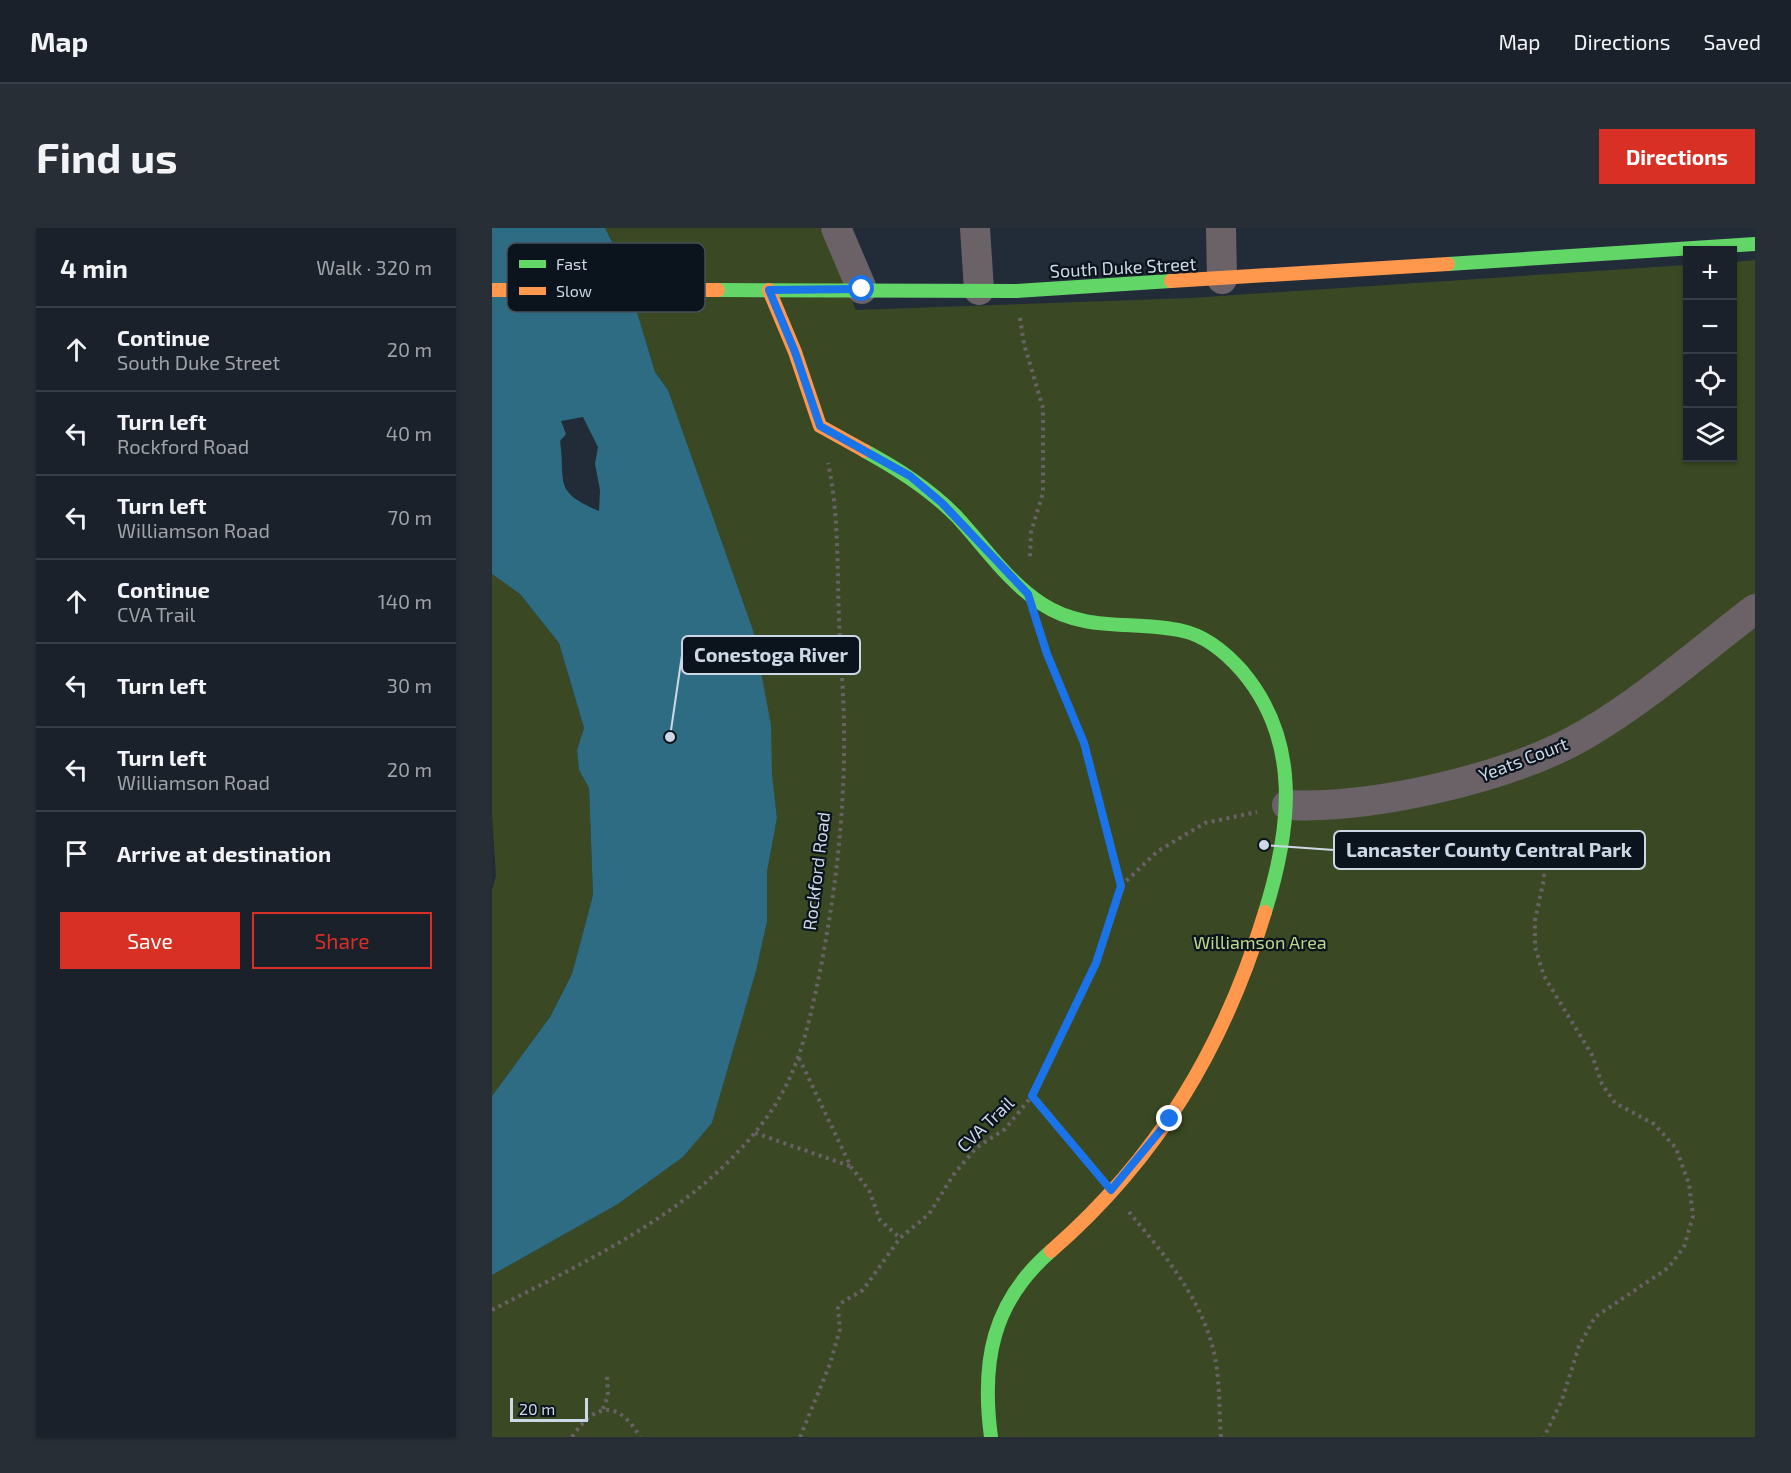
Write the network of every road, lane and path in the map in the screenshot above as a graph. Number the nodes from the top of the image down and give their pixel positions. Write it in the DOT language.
graph roads {
  1 [pos="836,228"];
  2 [pos="975,228"];
  3 [pos="1221,228"];
  4 [pos="1755,244"];
  5 [pos="1222,279"];
  6 [pos="705,289"];
  7 [pos="862,289"];
  8 [pos="492,290"];
  9 [pos="507,290"];
  10 [pos="769,290"];
  11 [pos="979,290"];
  12 [pos="1016,291"];
  13 [pos="820,426"];
  14 [pos="1032,551"];
  15 [pos="1755,609"];
  16 [pos="1041,634"];
  17 [pos="1287,805"];
  18 [pos="1334,831"];
  19 [pos="1121,886"];
  20 [pos="799,1058"];
  21 [pos="1032,1096"];
  22 [pos="755,1133"];
  23 [pos="851,1167"];
  24 [pos="1111,1190"];
  25 [pos="900,1238"];
  26 [pos="492,1310"];
  27 [pos="607,1376"];
  28 [pos="603,1409"];
  29 [pos="572,1437"];
  30 [pos="640,1437"];
  31 [pos="800,1437"];
  32 [pos="991,1437"];
  33 [pos="1221,1437"];
  34 [pos="1544,1437"];
  1 -- 7 [label="street"];
  2 -- 11 [label="street"];
  3 -- 5 [label="street"];
  4 -- 5 [label="street, South Duke Street"];
  5 -- 12 [label="street, South Duke Street"];
  6 -- 10 [label="street, South Duke Street"];
  7 -- 10 [label="street, South Duke Street"];
  7 -- 11 [label="street, South Duke Street"];
  8 -- 9 [label="street, South Duke Street"];
  10 -- 13 [label="street"];
  11 -- 12 [label="street, South Duke Street"];
  12 -- 14 [label="path"];
  13 -- 17 [label="street"];
  13 -- 20 [label="path, Rockford Road"];
  15 -- 17 [label="street, Yeats Court"];
  16 -- 19 [label="path"];
  17 -- 19 [label="path"];
  17 -- 24 [label="street"];
  18 -- 34 [label="path"];
  19 -- 21 [label="path, CVA Trail"];
  20 -- 22 [label="path, Rockford Road"];
  20 -- 23 [label="path"];
  21 -- 24 [label="path"];
  21 -- 25 [label="path, CVA Trail"];
  22 -- 23 [label="path"];
  22 -- 26 [label="path, Rockford Road"];
  23 -- 25 [label="path"];
  24 -- 32 [label="street"];
  24 -- 33 [label="path"];
  25 -- 31 [label="path, CVA Trail"];
  27 -- 28 [label="path"];
  28 -- 29 [label="path"];
  28 -- 30 [label="path"];
}
